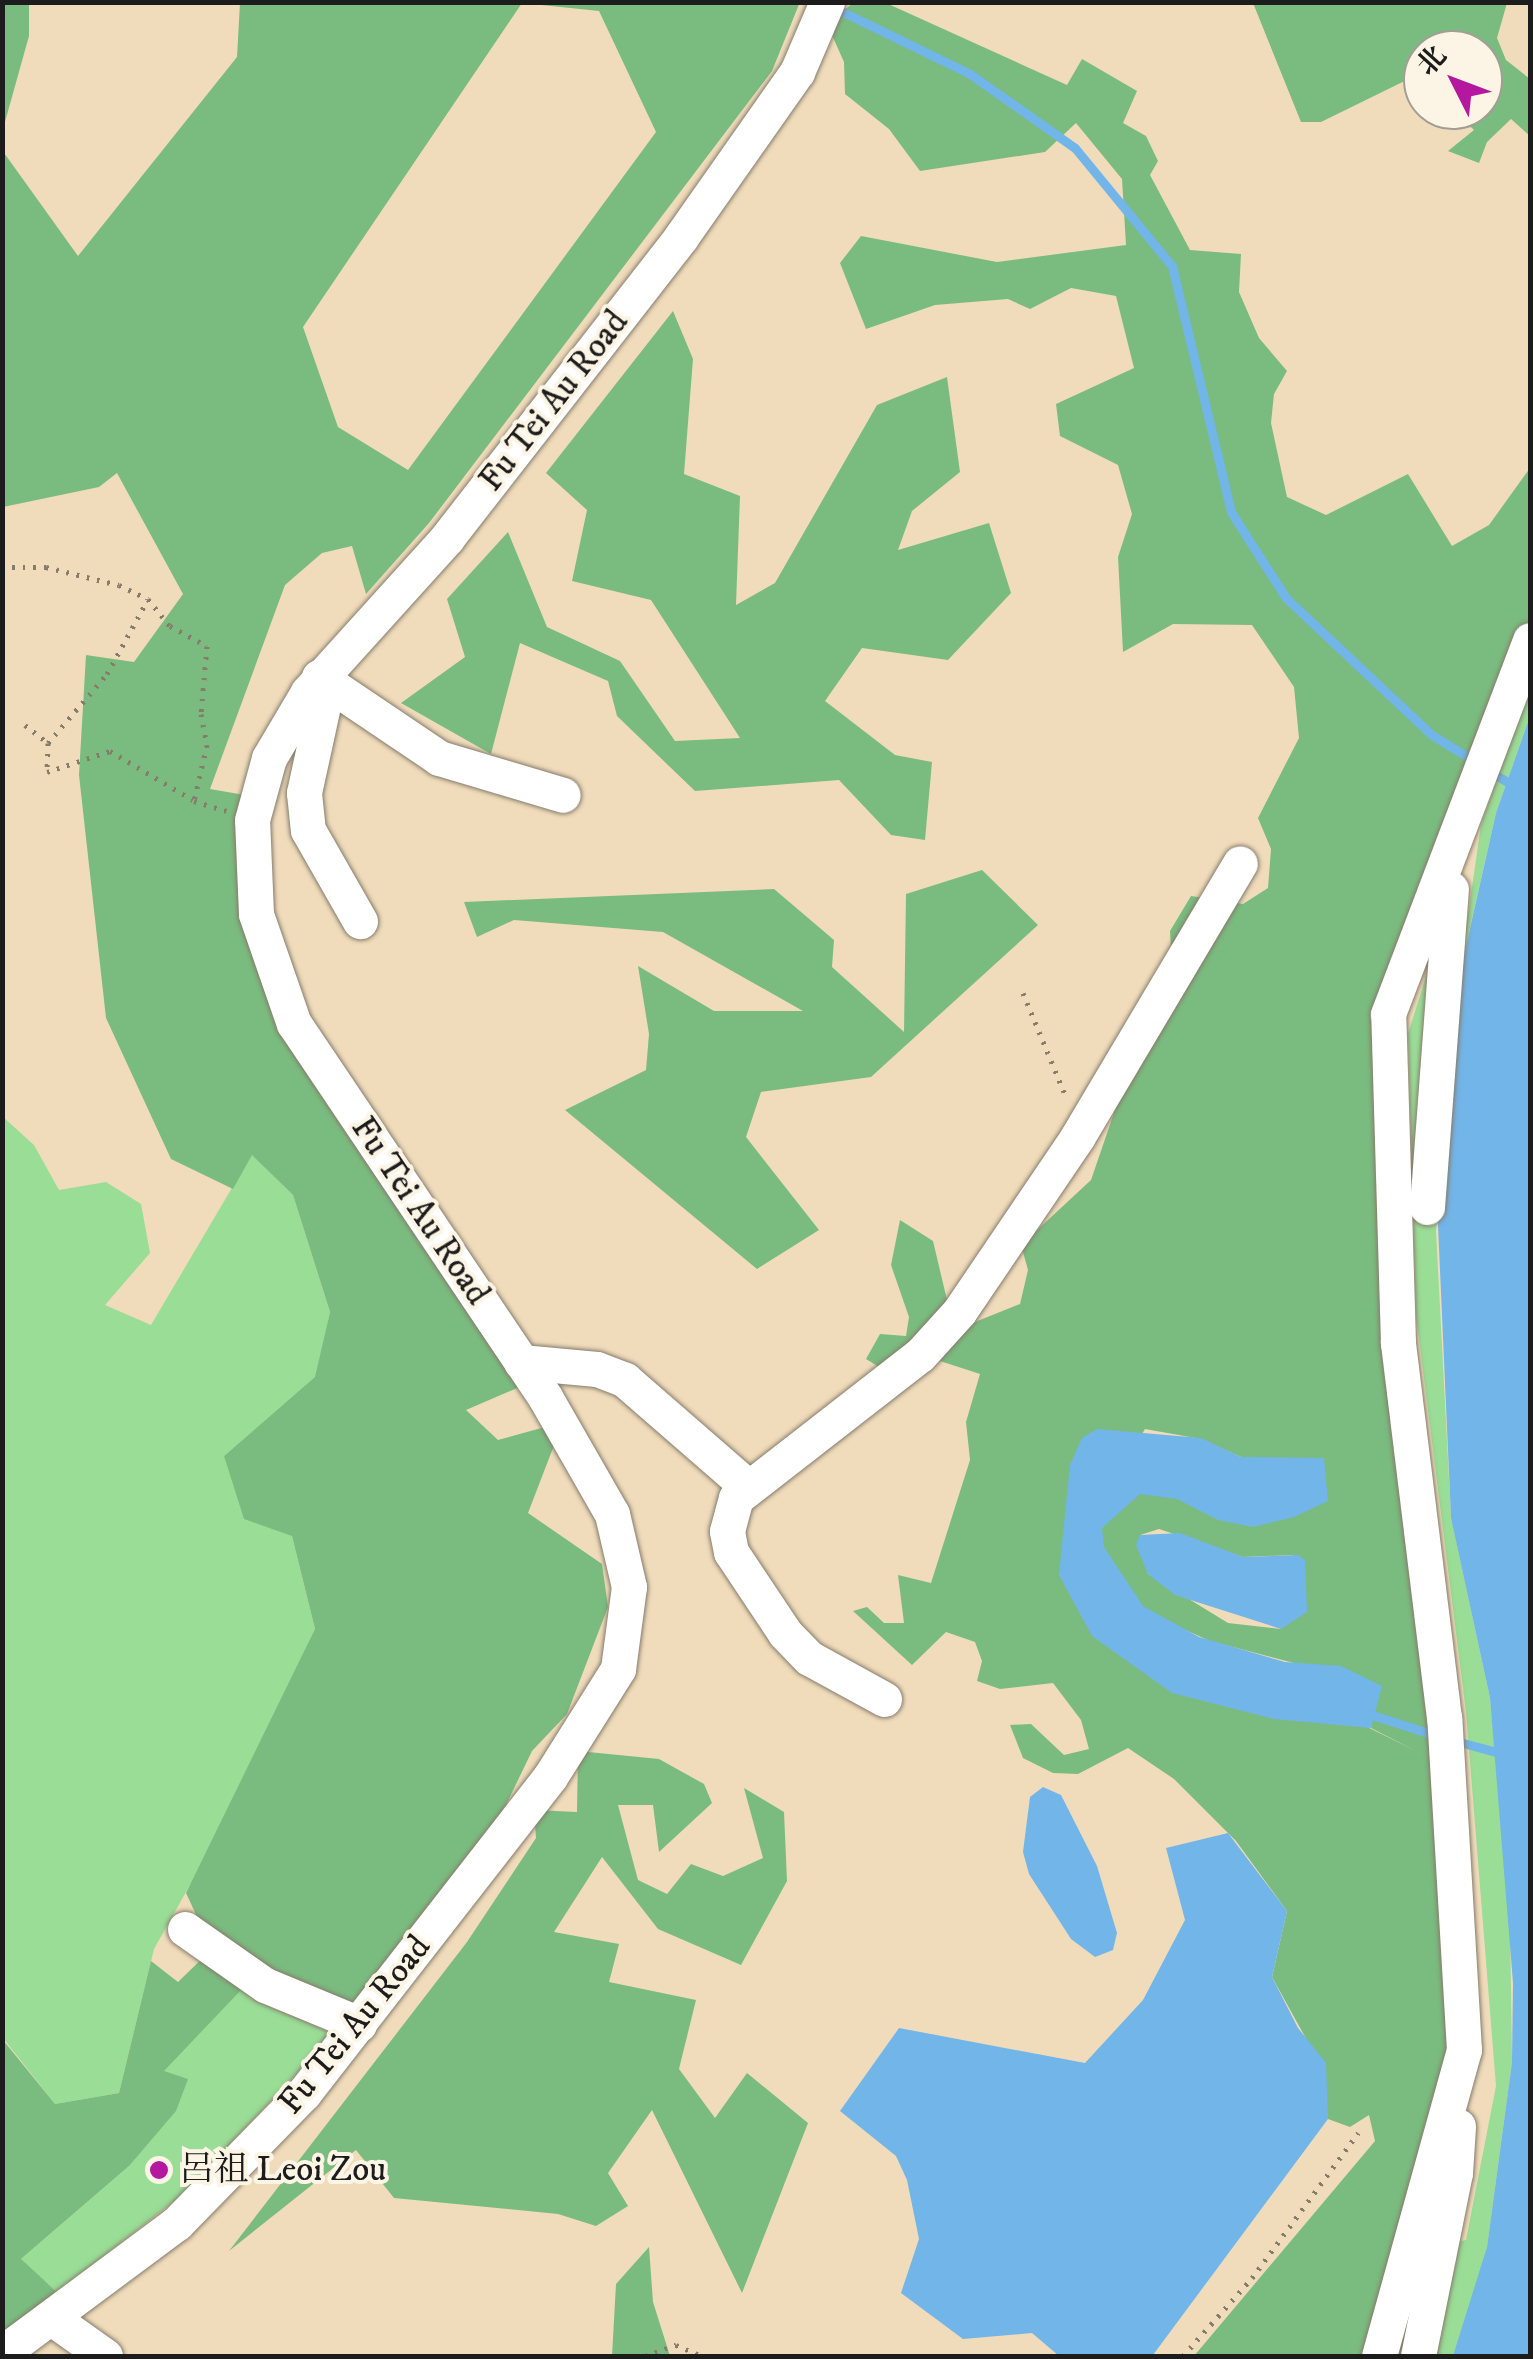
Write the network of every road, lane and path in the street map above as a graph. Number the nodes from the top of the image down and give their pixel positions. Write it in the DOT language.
graph roads {
  1 [pos="827,2"];
  2 [pos="2,568"];
  3 [pos="148,599"];
  4 [pos="1530,640"];
  5 [pos="319,677"];
  6 [pos="24,725"];
  7 [pos="48,743"];
  8 [pos="563,795"];
  9 [pos="194,800"];
  10 [pos="252,820"];
  11 [pos="1453,856"];
  12 [pos="1240,863"];
  13 [pos="360,921"];
  14 [pos="1023,993"];
  15 [pos="1078,1136"];
  16 [pos="1427,1207"];
  17 [pos="521,1362"];
  18 [pos="748,1486"];
  19 [pos="884,1699"];
  20 [pos="186,1929"];
  21 [pos="358,2024"];
  22 [pos="1463,2055"];
  23 [pos="1358,2132"];
  24 [pos="53,2318"];
  25 [pos="2,2354"];
  26 [pos="106,2356"];
  27 [pos="645,2356"];
  28 [pos="702,2356"];
  29 [pos="1184,2356"];
  30 [pos="1378,2356"];
  31 [pos="1418,2356"];
  1 -- 5 [label="street, Fu Tei Au Road"];
  2 -- 3 [label="path"];
  3 -- 7 [label="path"];
  3 -- 9 [label="path"];
  4 -- 11 [label="street"];
  5 -- 8 [label="street"];
  5 -- 10 [label="street, Fu Tei Au Road"];
  5 -- 13 [label="street"];
  6 -- 7 [label="path"];
  7 -- 9 [label="path"];
  9 -- 10 [label="path"];
  10 -- 17 [label="street, Fu Tei Au Road"];
  11 -- 16 [label="street"];
  11 -- 22 [label="street"];
  12 -- 15 [label="street"];
  14 -- 15 [label="path"];
  15 -- 18 [label="street"];
  17 -- 18 [label="street"];
  17 -- 21 [label="street, Fu Tei Au Road"];
  18 -- 19 [label="street"];
  20 -- 21 [label="street"];
  21 -- 24 [label="street, Fu Tei Au Road"];
  22 -- 30 [label="street"];
  22 -- 31 [label="street"];
  23 -- 29 [label="path"];
  24 -- 25 [label="street, Fu Tei Au Road"];
  24 -- 26 [label="street"];
  27 -- 28 [label="path"];
}
